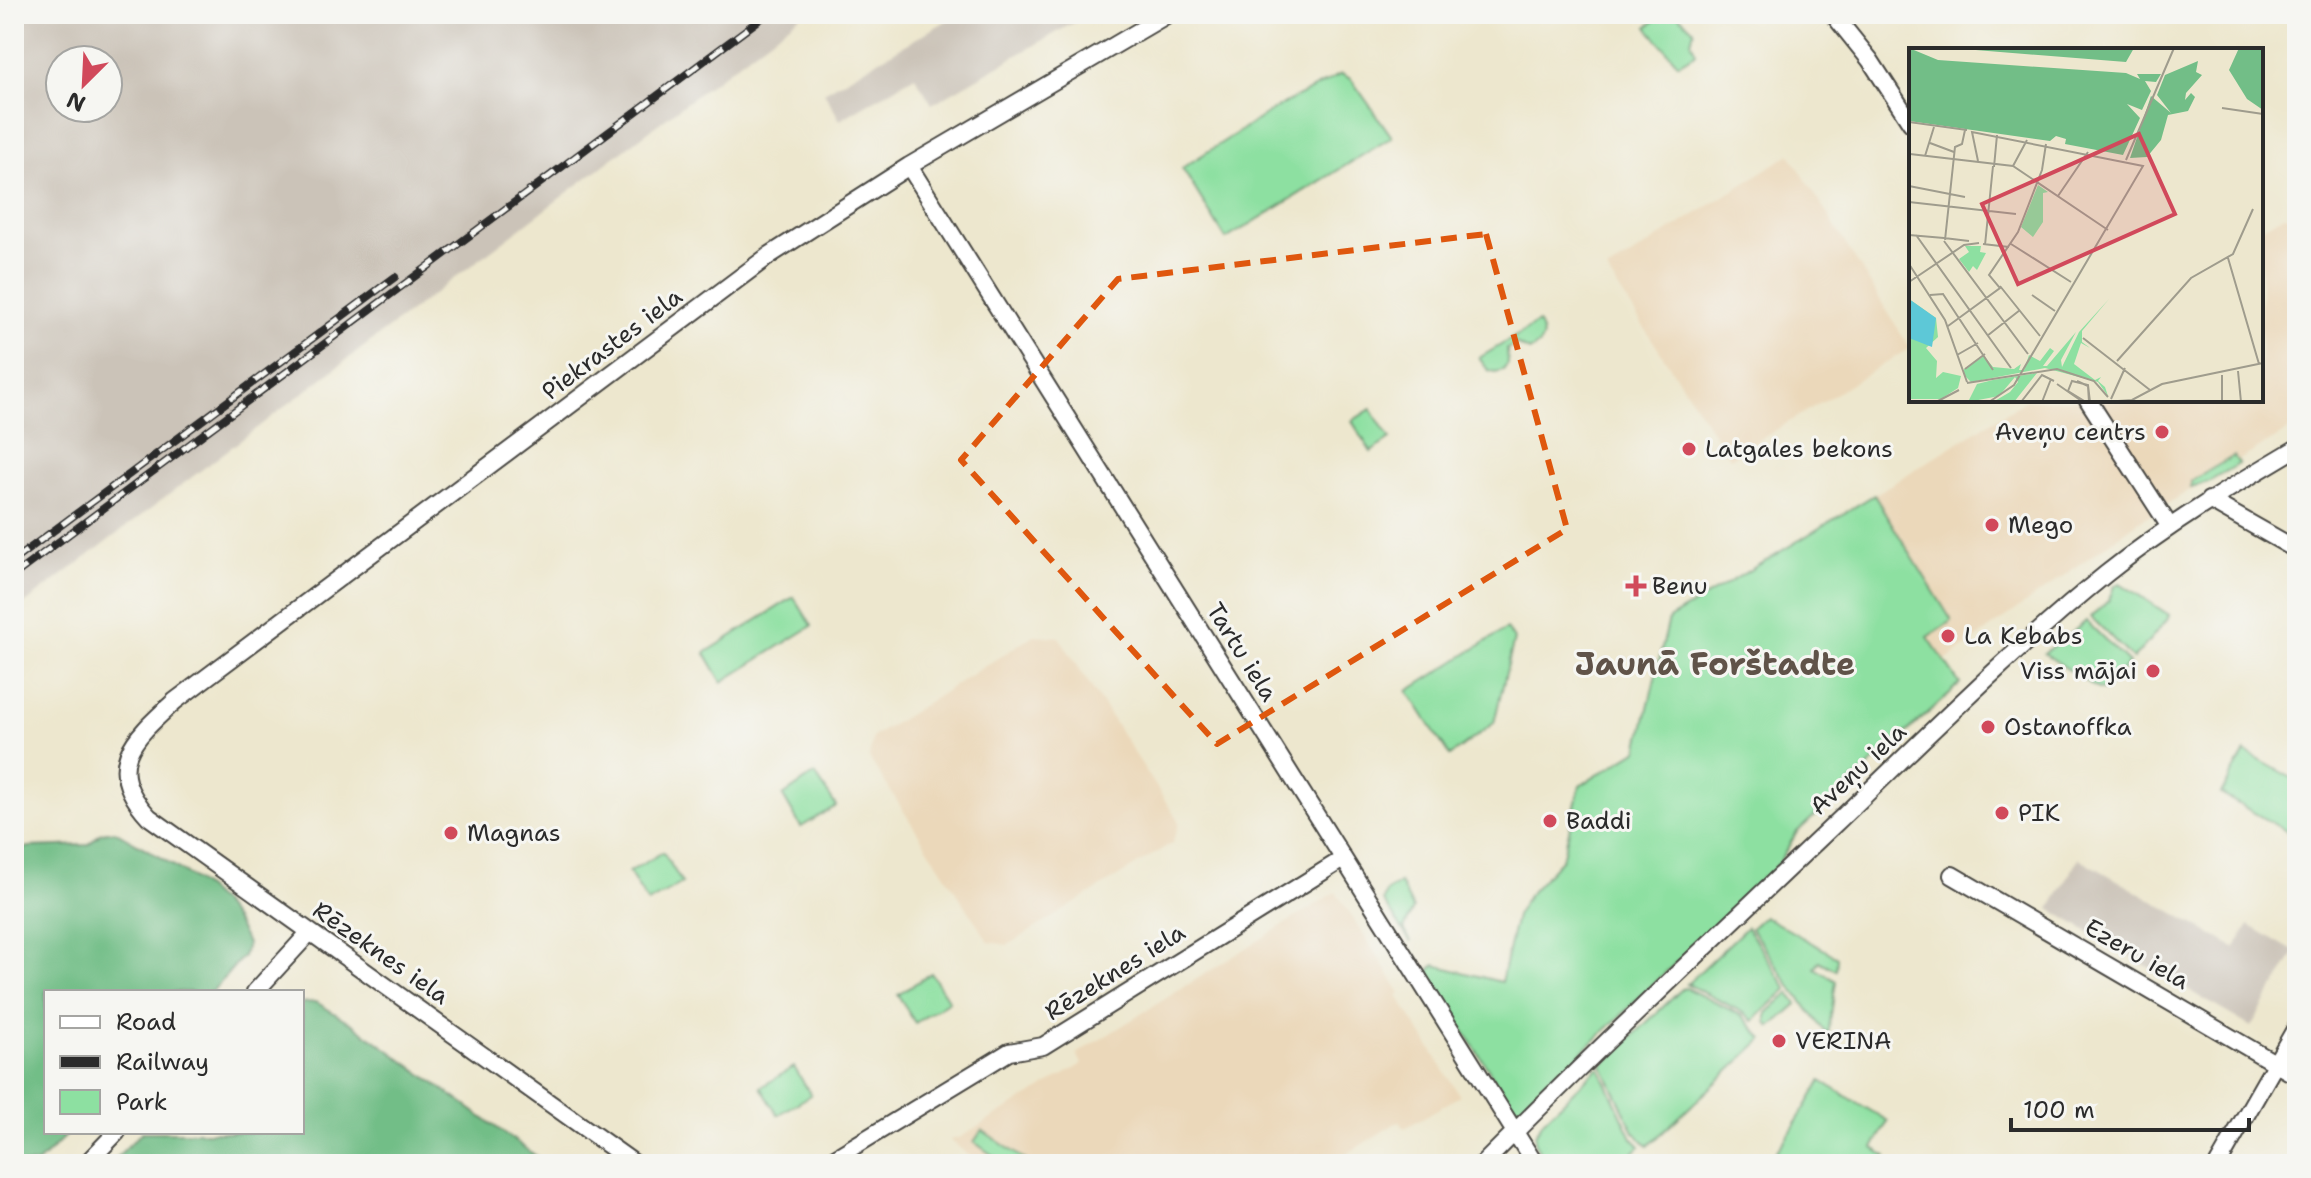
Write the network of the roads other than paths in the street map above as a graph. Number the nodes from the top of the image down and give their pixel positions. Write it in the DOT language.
graph roads {
  1 [pos="1168,14"];
  2 [pos="1833,14"];
  3 [pos="1909,120"];
  4 [pos="909,166"];
  5 [pos="2089,402"];
  6 [pos="2297,448"];
  7 [pos="2209,500"];
  8 [pos="2170,527"];
  9 [pos="2297,550"];
  10 [pos="124,764"];
  11 [pos="1343,859"];
  12 [pos="1952,875"];
  13 [pos="310,932"];
  14 [pos="257,990"];
  15 [pos="2297,1026"];
  16 [pos="2275,1064"];
  17 [pos="2297,1076"];
  18 [pos="1515,1133"];
  19 [pos="115,1134"];
  20 [pos="86,1164"];
  21 [pos="635,1164"];
  22 [pos="825,1164"];
  23 [pos="1483,1164"];
  24 [pos="1535,1164"];
  25 [pos="2218,1164"];
  1 -- 4 [label="street, Piekrastes iela"];
  2 -- 3 [label="street"];
  4 -- 10 [label="street, Piekrastes iela"];
  4 -- 11 [label="street, Tartu iela"];
  5 -- 8 [label="street"];
  6 -- 7 [label="street, Aveņu iela"];
  7 -- 8 [label="street, Aveņu iela"];
  7 -- 9 [label="street"];
  8 -- 18 [label="street, Aveņu iela"];
  10 -- 13 [label="street, Rēzeknes iela"];
  11 -- 18 [label="street, Tartu iela"];
  11 -- 22 [label="street, Rēzeknes iela"];
  12 -- 16 [label="street, Ezeru iela"];
  13 -- 14 [label="street"];
  13 -- 21 [label="street, Rēzeknes iela"];
  15 -- 16 [label="street"];
  16 -- 17 [label="street, Ezeru iela"];
  16 -- 25 [label="street"];
  18 -- 23 [label="street, Aveņu iela"];
  18 -- 24 [label="street, Tartu iela"];
  19 -- 20 [label="street"];
}
